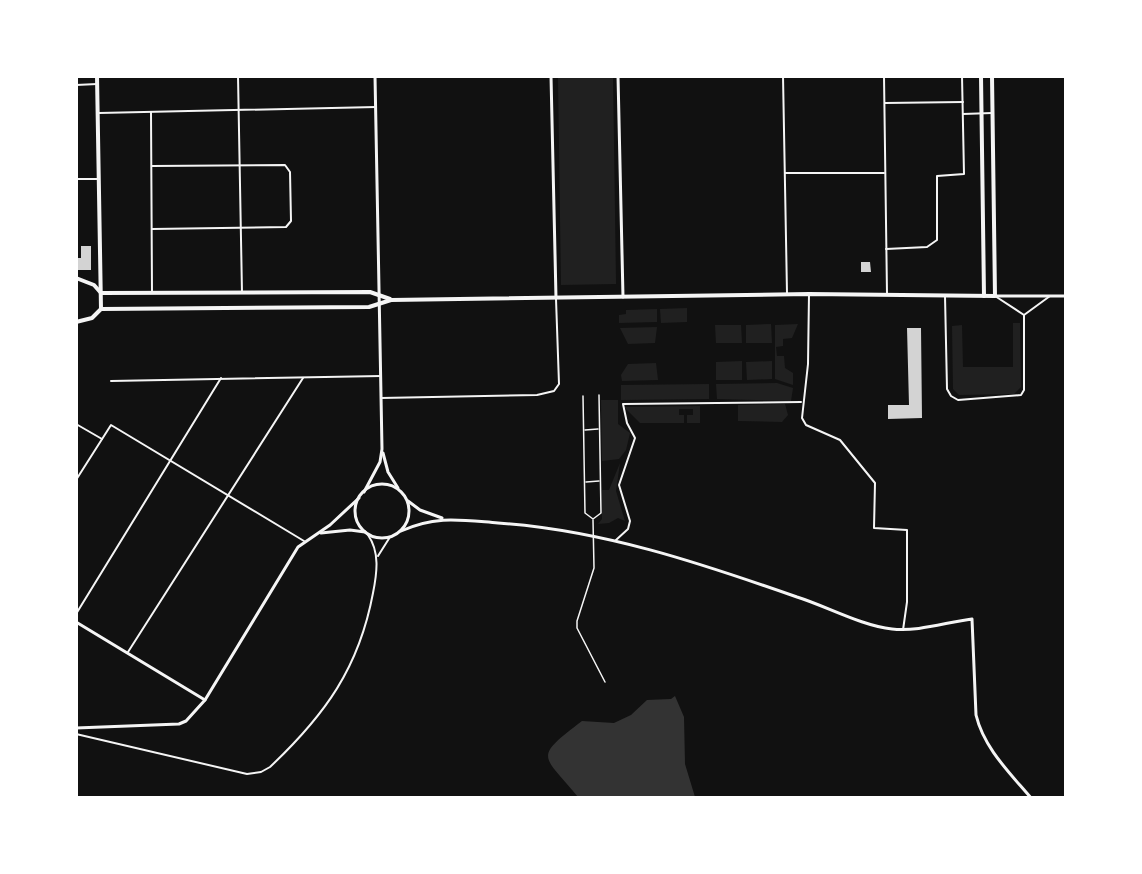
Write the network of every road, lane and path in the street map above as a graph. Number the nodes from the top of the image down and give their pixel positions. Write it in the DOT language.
graph roads {
  1 [pos="97,76"];
  2 [pos="238,76"];
  3 [pos="375,76"];
  4 [pos="551,76"];
  5 [pos="618,76"];
  6 [pos="783,76"];
  7 [pos="884,76"];
  8 [pos="962,76"];
  9 [pos="981,76"];
  10 [pos="992,76"];
  11 [pos="97,84"];
  12 [pos="76,85"];
  13 [pos="963,102"];
  14 [pos="884,103"];
  15 [pos="376,107"];
  16 [pos="238,110"];
  17 [pos="151,112"];
  18 [pos="99,113"];
  19 [pos="982,113"];
  20 [pos="992,113"];
  21 [pos="963,114"];
  22 [pos="152,166"];
  23 [pos="240,166"];
  24 [pos="785,173"];
  25 [pos="885,173"];
  26 [pos="76,179"];
  27 [pos="99,179"];
  28 [pos="241,227"];
  29 [pos="152,228"];
  30 [pos="886,249"];
  31 [pos="76,278"];
  32 [pos="101,293"];
  33 [pos="152,293"];
  34 [pos="242,293"];
  35 [pos="787,294"];
  36 [pos="809,294"];
  37 [pos="887,294"];
  38 [pos="381,296"];
  39 [pos="945,296"];
  40 [pos="984,296"];
  41 [pos="995,296"];
  42 [pos="1050,296"];
  43 [pos="1065,296"];
  44 [pos="623,297"];
  45 [pos="556,298"];
  46 [pos="391,300"];
  47 [pos="381,303"];
  48 [pos="101,309"];
  49 [pos="1024,315"];
  50 [pos="76,322"];
  51 [pos="381,376"];
  52 [pos="221,378"];
  53 [pos="303,378"];
  54 [pos="111,381"];
  55 [pos="599,395"];
  56 [pos="583,396"];
  57 [pos="381,398"];
  58 [pos="802,402"];
  59 [pos="76,424"];
  60 [pos="599,429"];
  61 [pos="584,430"];
  62 [pos="102,439"];
  63 [pos="382,449"];
  64 [pos="171,460"];
  65 [pos="76,480"];
  66 [pos="600,481"];
  67 [pos="585,482"];
  68 [pos="400,491"];
  69 [pos="364,492"];
  70 [pos="228,494"];
  71 [pos="359,498"];
  72 [pos="406,499"];
  73 [pos="447,519"];
  74 [pos="593,520"];
  75 [pos="401,531"];
  76 [pos="319,533"];
  77 [pos="367,534"];
  78 [pos="390,537"];
  79 [pos="616,540"];
  80 [pos="304,541"];
  81 [pos="377,558"];
  82 [pos="76,614"];
  83 [pos="76,622"];
  84 [pos="903,630"];
  85 [pos="128,652"];
  86 [pos="605,682"];
  87 [pos="205,700"];
  88 [pos="76,728"];
  89 [pos="76,734"];
  90 [pos="1031,798"];
  1 -- 11 [label="main road"];
  2 -- 16 [label="street"];
  3 -- 15 [label="street"];
  4 -- 45 [label="street"];
  5 -- 44 [label="street"];
  6 -- 24 [label="street"];
  7 -- 14 [label="street"];
  8 -- 13 [label="street"];
  9 -- 19 [label="main road"];
  10 -- 20 [label="main road"];
  11 -- 12 [label="street"];
  11 -- 18 [label="main road"];
  13 -- 14 [label="street"];
  13 -- 21 [label="street"];
  14 -- 25 [label="street"];
  15 -- 16 [label="street"];
  15 -- 38 [label="street"];
  16 -- 17 [label="street"];
  16 -- 23 [label="street"];
  17 -- 18 [label="street"];
  17 -- 22 [label="street"];
  18 -- 27 [label="main road"];
  19 -- 20 [label="street"];
  19 -- 21 [label="street"];
  19 -- 40 [label="main road"];
  20 -- 41 [label="main road"];
  21 -- 30 [label="street"];
  22 -- 23 [label="street"];
  22 -- 29 [label="street"];
  23 -- 28 [label="street"];
  23 -- 28 [label="street"];
  24 -- 25 [label="street"];
  24 -- 35 [label="street"];
  25 -- 30 [label="street"];
  26 -- 27 [label="street"];
  27 -- 32 [label="main road"];
  28 -- 29 [label="street"];
  28 -- 34 [label="street"];
  29 -- 33 [label="street"];
  30 -- 37 [label="street"];
  31 -- 32 [label="main road"];
  32 -- 33 [label="main road"];
  32 -- 48 [label="main road"];
  33 -- 34 [label="main road"];
  34 -- 38 [label="main road"];
  35 -- 36 [label="main road"];
  35 -- 44 [label="main road"];
  36 -- 37 [label="main road"];
  36 -- 58 [label="street"];
  37 -- 39 [label="main road"];
  38 -- 46 [label="main road"];
  38 -- 47 [label="street"];
  39 -- 40 [label="main road"];
  39 -- 49 [label="street"];
  40 -- 41 [label="main road"];
  41 -- 42 [label="street"];
  41 -- 49 [label="street"];
  42 -- 43 [label="street"];
  42 -- 49 [label="street"];
  44 -- 45 [label="main road"];
  45 -- 46 [label="main road"];
  45 -- 57 [label="street"];
  46 -- 47 [label="main road"];
  47 -- 48 [label="main road"];
  47 -- 51 [label="street"];
  48 -- 50 [label="main road"];
  51 -- 53 [label="street"];
  51 -- 57 [label="street"];
  52 -- 53 [label="street"];
  52 -- 54 [label="street"];
  52 -- 64 [label="street"];
  53 -- 70 [label="street"];
  55 -- 60 [label="street"];
  56 -- 61 [label="street"];
  57 -- 63 [label="street"];
  58 -- 79 [label="street"];
  58 -- 84 [label="street"];
  59 -- 62 [label="street"];
  60 -- 61 [label="street"];
  60 -- 66 [label="street"];
  61 -- 67 [label="street"];
  62 -- 64 [label="street"];
  62 -- 65 [label="street"];
  63 -- 68 [label="street"];
  63 -- 69 [label="street"];
  64 -- 70 [label="street"];
  64 -- 82 [label="street"];
  66 -- 67 [label="street"];
  66 -- 74 [label="street"];
  67 -- 74 [label="street"];
  68 -- 69 [label="street"];
  68 -- 72 [label="street"];
  69 -- 71 [label="street"];
  70 -- 80 [label="street"];
  70 -- 85 [label="street"];
  71 -- 76 [label="street"];
  71 -- 77 [label="street"];
  72 -- 73 [label="street"];
  72 -- 75 [label="street"];
  73 -- 75 [label="street"];
  73 -- 79 [label="street"];
  74 -- 86 [label="street"];
  75 -- 78 [label="street"];
  76 -- 77 [label="street"];
  76 -- 80 [label="street"];
  77 -- 78 [label="street"];
  77 -- 81 [label="street"];
  78 -- 81 [label="street"];
  79 -- 84 [label="street"];
  80 -- 87 [label="street"];
  81 -- 89 [label="street"];
  83 -- 85 [label="street"];
  84 -- 90 [label="street"];
  85 -- 87 [label="street"];
  87 -- 88 [label="street"];
}
